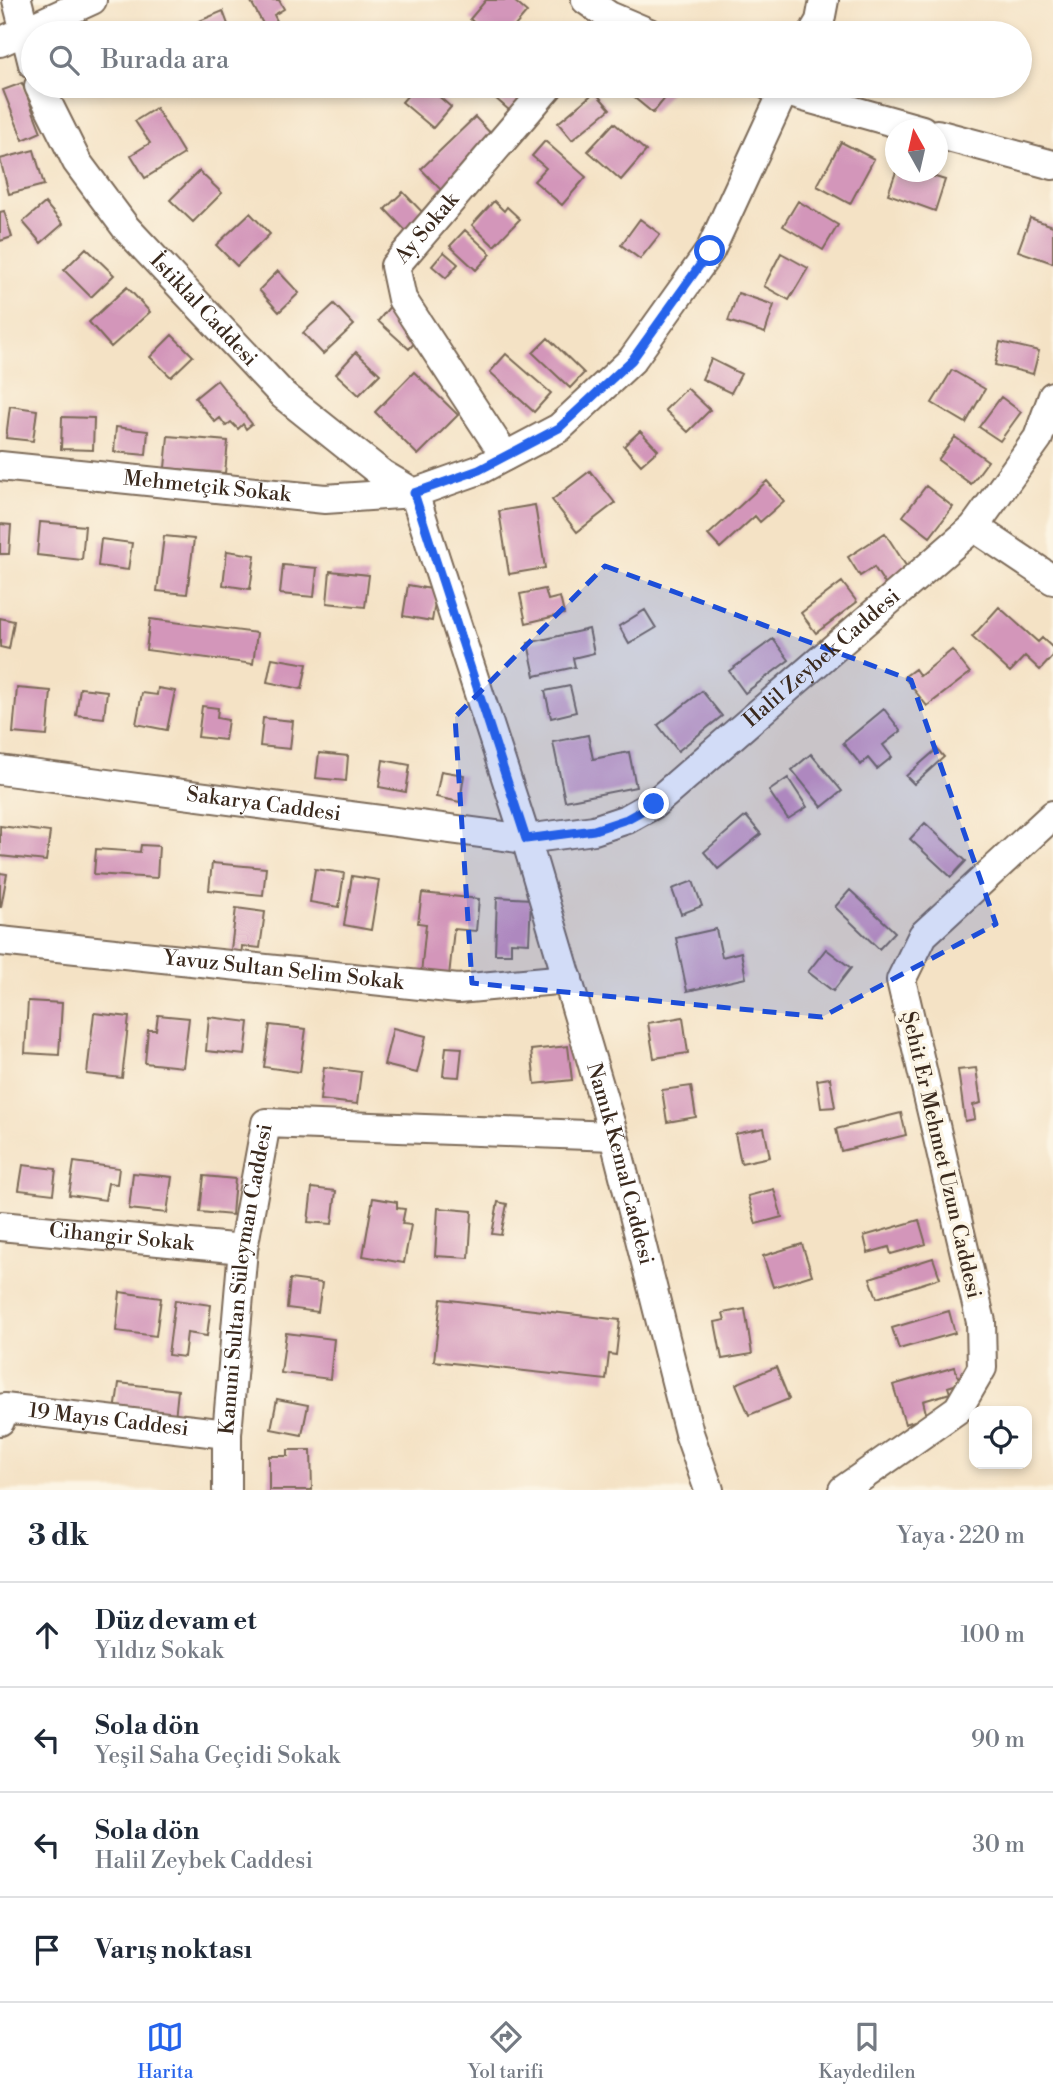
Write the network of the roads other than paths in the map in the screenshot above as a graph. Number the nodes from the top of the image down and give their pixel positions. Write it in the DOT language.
graph roads {
  1 [pos="17,0"];
  2 [pos="92,0"];
  3 [pos="824,0"];
  4 [pos="45,21"];
  5 [pos="820,21"];
  6 [pos="12,36"];
  7 [pos="45,98"];
  8 [pos="539,98"];
  9 [pos="775,98"];
  10 [pos="813,98"];
  11 [pos="885,119"];
  12 [pos="948,137"];
  13 [pos="1053,165"];
  14 [pos="1053,396"];
  15 [pos="505,456"];
  16 [pos="0,466"];
  17 [pos="414,493"];
  18 [pos="974,527"];
  19 [pos="1053,580"];
  20 [pos="0,770"];
  21 [pos="1053,815"];
  22 [pos="526,839"];
  23 [pos="0,941"];
  24 [pos="568,979"];
  25 [pos="614,1136"];
  26 [pos="0,1226"];
  27 [pos="243,1249"];
  28 [pos="0,1421"];
  29 [pos="227,1434"];
  30 [pos="228,1490"];
  31 [pos="709,1490"];
  32 [pos="843,1490"];
  1 -- 6 [label="street"];
  2 -- 4 [label="street"];
  3 -- 5 [label="street"];
  7 -- 17 [label="street, İstiklal Caddesi"];
  8 -- 15 [label="street, Ay Sokak"];
  9 -- 15 [label="street, Mehmetçik Sokak"];
  10 -- 11 [label="street"];
  12 -- 13 [label="street"];
  14 -- 18 [label="street, Halil Zeybek Caddesi"];
  15 -- 17 [label="street, Mehmetçik Sokak"];
  16 -- 17 [label="street, Mehmetçik Sokak"];
  17 -- 22 [label="street, Namık Kemal Caddesi"];
  18 -- 19 [label="street"];
  18 -- 22 [label="street, Halil Zeybek Caddesi"];
  20 -- 22 [label="street, Sakarya Caddesi"];
  21 -- 32 [label="street, Şehit Er Mehmet Uzun Caddesi"];
  22 -- 24 [label="street, Namık Kemal Caddesi"];
  23 -- 24 [label="street, Yavuz Sultan Selim Sokak"];
  24 -- 25 [label="street, Namık Kemal Caddesi"];
  25 -- 27 [label="street, Kanuni Sultan Süleyman Caddesi"];
  25 -- 31 [label="street, Namık Kemal Caddesi"];
  26 -- 27 [label="street, Cihangir Sokak"];
  27 -- 29 [label="street, Kanuni Sultan Süleyman Caddesi"];
  28 -- 29 [label="street, 19 Mayıs Caddesi"];
  29 -- 30 [label="street, Kanuni Sultan Süleyman Caddesi"];
}
